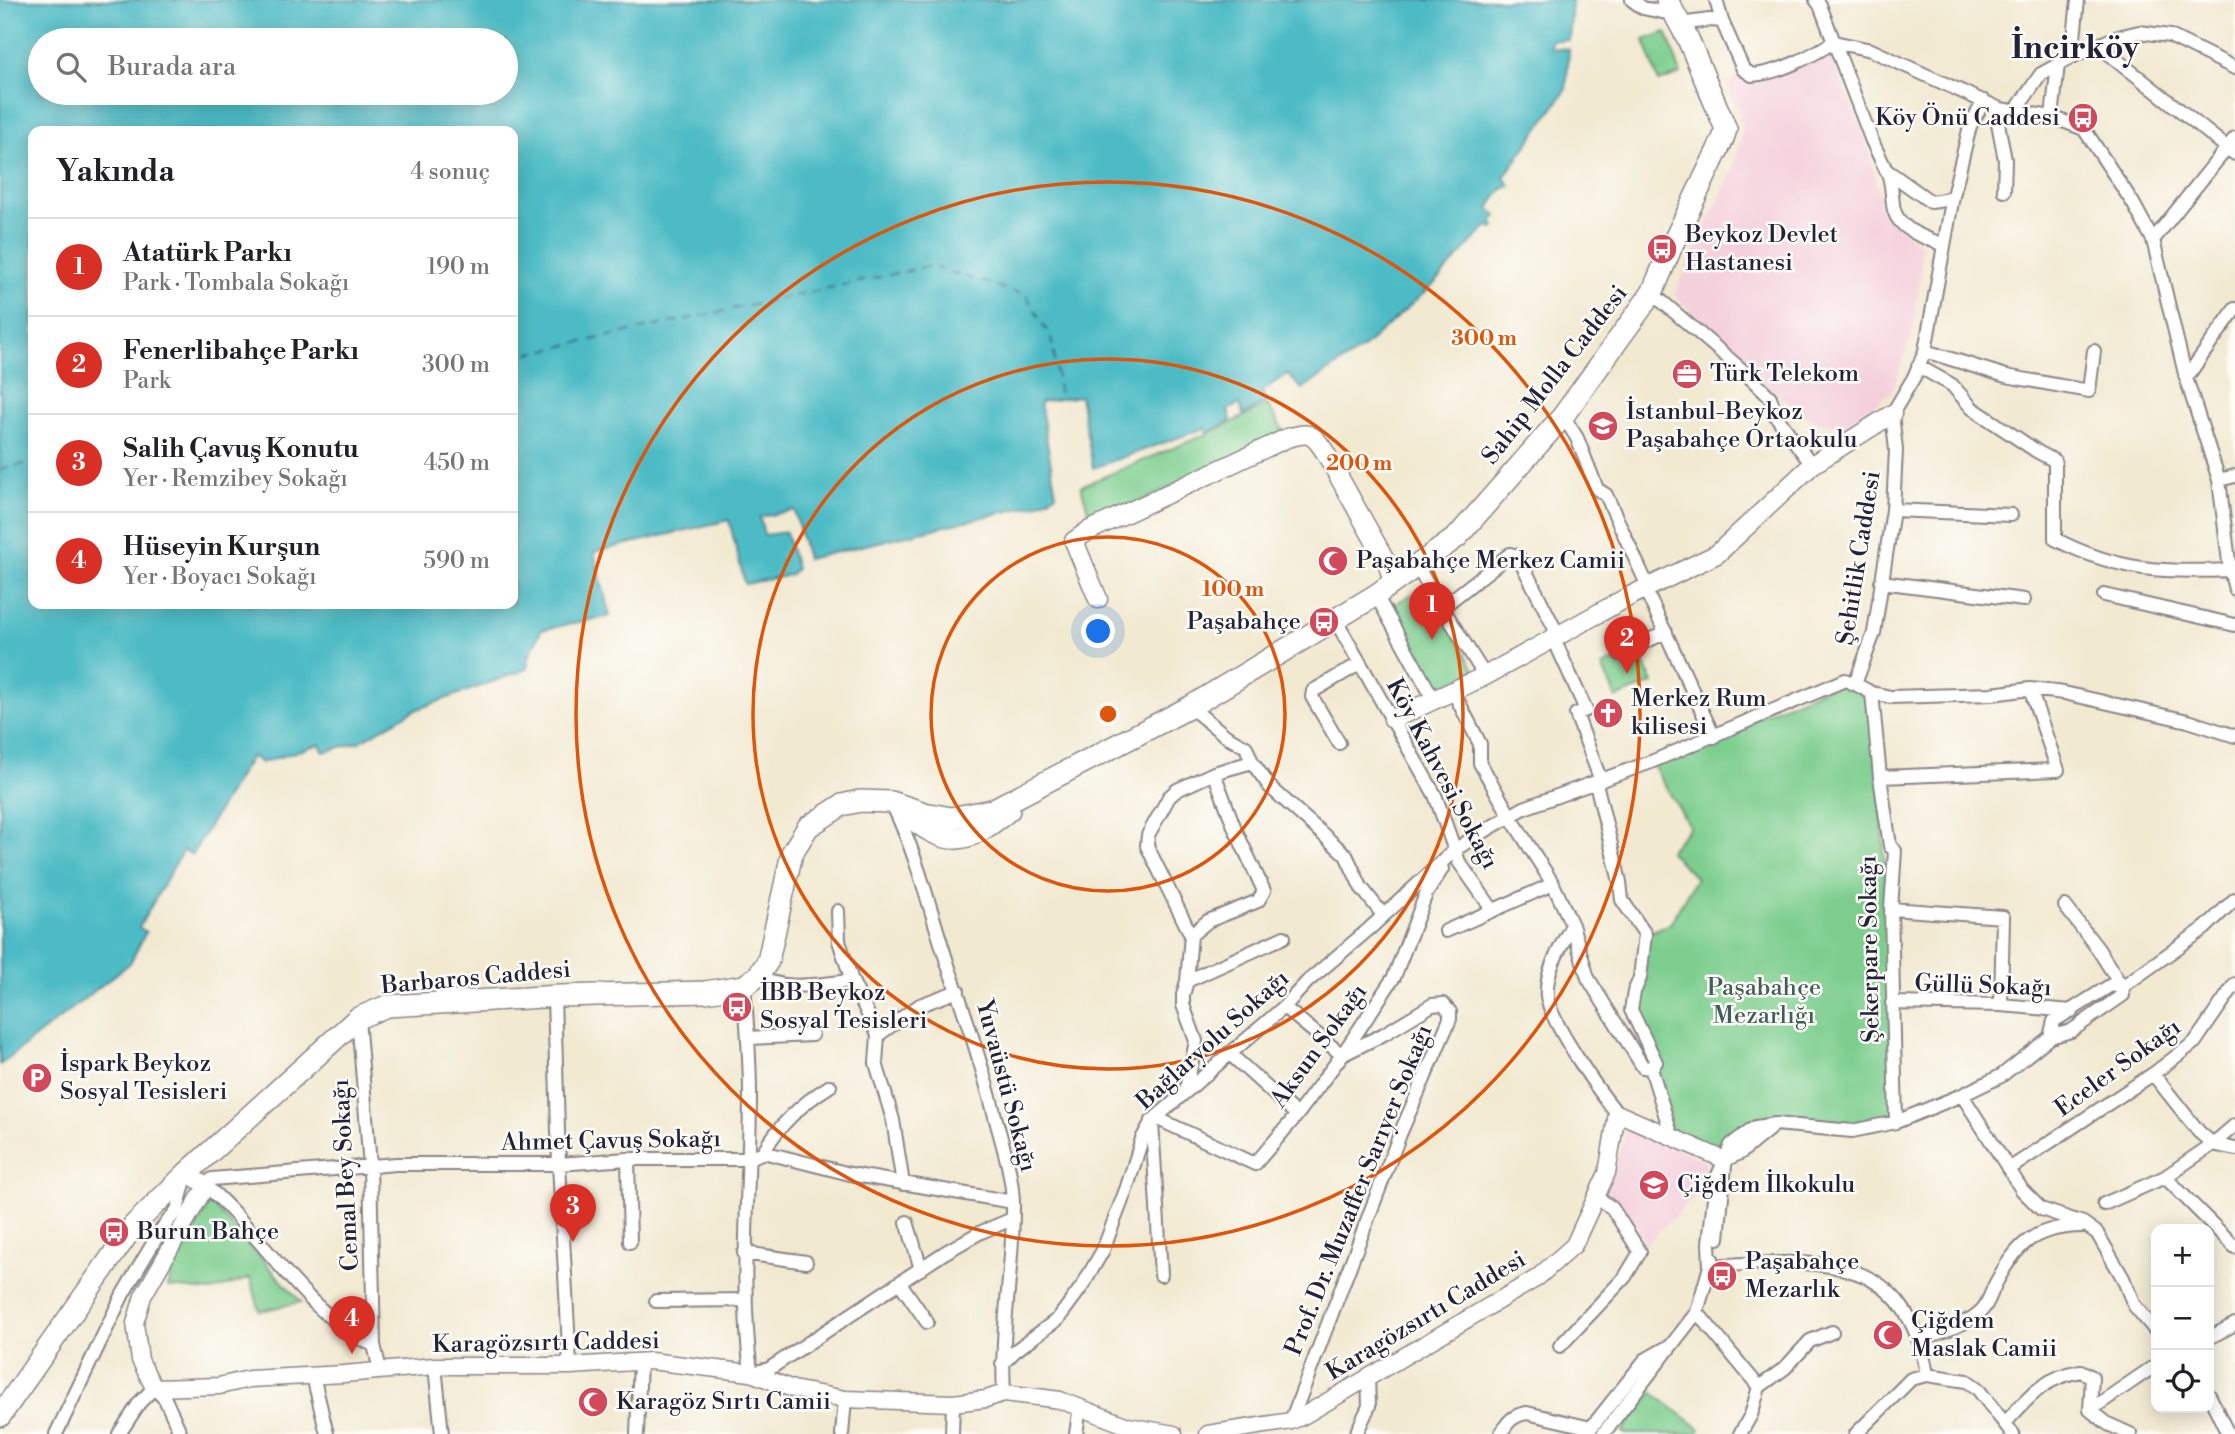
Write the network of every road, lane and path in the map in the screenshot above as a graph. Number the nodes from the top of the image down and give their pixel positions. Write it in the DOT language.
graph roads {
  1 [pos="1632,0"];
  2 [pos="1716,0"];
  3 [pos="1816,0"];
  4 [pos="2078,0"];
  5 [pos="1675,13"];
  6 [pos="1722,21"];
  7 [pos="1834,42"];
  8 [pos="2098,45"];
  9 [pos="2072,57"];
  10 [pos="2058,64"];
  11 [pos="2235,68"];
  12 [pos="1984,102"];
  13 [pos="2000,109"];
  14 [pos="2014,113"];
  15 [pos="2052,117"];
  16 [pos="2232,146"];
  17 [pos="1886,170"];
  18 [pos="2004,191"];
  19 [pos="1953,196"];
  20 [pos="2153,240"];
  21 [pos="1944,245"];
  22 [pos="1652,293"];
  23 [pos="2235,309"];
  24 [pos="1925,351"];
  25 [pos="2094,351"];
  26 [pos="1919,366"];
  27 [pos="2186,378"];
  28 [pos="1892,414"];
  29 [pos="1563,415"];
  30 [pos="1812,465"];
  31 [pos="2235,476"];
  32 [pos="2220,480"];
  33 [pos="1893,510"];
  34 [pos="2011,515"];
  35 [pos="1417,566"];
  36 [pos="2230,570"];
  37 [pos="1881,582"];
  38 [pos="1385,589"];
  39 [pos="1645,589"];
  40 [pos="2235,589"];
  41 [pos="2104,595"];
  42 [pos="1098,599"];
  43 [pos="2024,600"];
  44 [pos="1444,606"];
  45 [pos="1336,621"];
  46 [pos="2235,625"];
  47 [pos="1666,632"];
  48 [pos="1555,636"];
  49 [pos="1620,654"];
  50 [pos="1359,664"];
  51 [pos="1485,676"];
  52 [pos="1855,684"];
  53 [pos="2030,689"];
  54 [pos="1452,691"];
  55 [pos="1872,693"];
  56 [pos="1434,700"];
  57 [pos="1190,707"];
  58 [pos="1393,719"];
  59 [pos="2235,736"];
  60 [pos="1714,737"];
  61 [pos="1339,743"];
  62 [pos="1252,762"];
  63 [pos="1214,773"];
  64 [pos="1880,777"];
  65 [pos="1598,782"];
  66 [pos="891,802"];
  67 [pos="1510,816"];
  68 [pos="1455,849"];
  69 [pos="1553,884"];
  70 [pos="2235,899"];
  71 [pos="2065,906"];
  72 [pos="1492,909"];
  73 [pos="1891,909"];
  74 [pos="838,911"];
  75 [pos="1383,915"];
  76 [pos="1572,925"];
  77 [pos="1446,931"];
  78 [pos="1191,935"];
  79 [pos="1284,937"];
  80 [pos="751,981"];
  81 [pos="852,981"];
  82 [pos="1187,981"];
  83 [pos="2235,984"];
  84 [pos="2122,987"];
  85 [pos="958,991"];
  86 [pos="554,997"];
  87 [pos="1892,1003"];
  88 [pos="2001,1005"];
  89 [pos="1284,1007"];
  90 [pos="2072,1011"];
  91 [pos="358,1018"];
  92 [pos="812,1035"];
  93 [pos="878,1035"];
  94 [pos="2050,1037"];
  95 [pos="748,1038"];
  96 [pos="1229,1053"];
  97 [pos="1342,1055"];
  98 [pos="1651,1068"];
  99 [pos="2153,1074"];
  100 [pos="830,1086"];
  101 [pos="1186,1090"];
  102 [pos="1962,1096"];
  103 [pos="1617,1113"];
  104 [pos="1297,1115"];
  105 [pos="1154,1119"];
  106 [pos="1896,1122"];
  107 [pos="2235,1125"];
  108 [pos="1672,1137"];
  109 [pos="2213,1144"];
  110 [pos="2235,1149"];
  111 [pos="763,1152"];
  112 [pos="628,1159"];
  113 [pos="748,1159"];
  114 [pos="1725,1160"];
  115 [pos="559,1164"];
  116 [pos="370,1166"];
  117 [pos="2010,1169"];
  118 [pos="187,1173"];
  119 [pos="2165,1177"];
  120 [pos="904,1184"];
  121 [pos="206,1186"];
  122 [pos="1596,1197"];
  123 [pos="160,1200"];
  124 [pos="1013,1202"];
  125 [pos="2104,1204"];
  126 [pos="1013,1219"];
  127 [pos="907,1222"];
  128 [pos="2087,1226"];
  129 [pos="161,1230"];
  130 [pos="630,1242"];
  131 [pos="2235,1247"];
  132 [pos="744,1253"];
  133 [pos="806,1262"];
  134 [pos="1710,1266"];
  135 [pos="920,1269"];
  136 [pos="1161,1275"];
  137 [pos="900,1283"];
  138 [pos="745,1300"];
  139 [pos="656,1301"];
  140 [pos="1697,1312"];
  141 [pos="927,1322"];
  142 [pos="2235,1324"];
  143 [pos="2151,1325"];
  144 [pos="1832,1332"];
  145 [pos="2214,1335"];
  146 [pos="1918,1339"];
  147 [pos="374,1345"];
  148 [pos="1560,1346"];
  149 [pos="640,1361"];
  150 [pos="1002,1364"];
  151 [pos="435,1366"];
  152 [pos="570,1366"];
  153 [pos="2151,1368"];
  154 [pos="380,1370"];
  155 [pos="751,1373"];
  156 [pos="1927,1375"];
  157 [pos="313,1376"];
  158 [pos="1368,1376"];
  159 [pos="1759,1387"];
  160 [pos="154,1388"];
  161 [pos="1004,1393"];
  162 [pos="845,1399"];
  163 [pos="953,1403"];
  164 [pos="2214,1405"];
  165 [pos="1080,1407"];
  166 [pos="2090,1410"];
  167 [pos="0,1416"];
  168 [pos="128,1420"];
  169 [pos="1291,1421"];
  170 [pos="2009,1429"];
  171 [pos="1597,1431"];
  172 [pos="56,1434"];
  173 [pos="118,1434"];
  174 [pos="128,1434"];
  175 [pos="181,1434"];
  176 [pos="327,1434"];
  177 [pos="442,1434"];
  178 [pos="637,1434"];
  179 [pos="842,1434"];
  180 [pos="952,1434"];
  181 [pos="1076,1434"];
  182 [pos="1174,1434"];
  183 [pos="1208,1434"];
  184 [pos="1356,1434"];
  185 [pos="1501,1434"];
  186 [pos="1740,1434"];
  187 [pos="1856,1434"];
  188 [pos="2130,1434"];
  189 [pos="2228,1434"];
  1 -- 5 [label="street"];
  2 -- 6 [label="street"];
  3 -- 7 [label="street"];
  4 -- 9 [label="street"];
  5 -- 6 [label="street"];
  5 -- 22 [label="main road, Sahip Molla Caddesi"];
  6 -- 7 [label="street"];
  7 -- 12 [label="street"];
  7 -- 17 [label="street"];
  8 -- 9 [label="street"];
  8 -- 11 [label="street"];
  8 -- 16 [label="street"];
  9 -- 10 [label="street"];
  10 -- 14 [label="street"];
  10 -- 15 [label="street"];
  12 -- 13 [label="street"];
  12 -- 19 [label="street"];
  13 -- 14 [label="street"];
  13 -- 18 [label="street"];
  14 -- 15 [label="street"];
  15 -- 20 [label="street"];
  16 -- 20 [label="street"];
  17 -- 19 [label="street"];
  17 -- 21 [label="street"];
  19 -- 21 [label="street"];
  20 -- 27 [label="street"];
  21 -- 24 [label="street"];
  22 -- 29 [label="main road, Sahip Molla Caddesi"];
  22 -- 30 [label="street"];
  23 -- 27 [label="street"];
  24 -- 25 [label="street"];
  24 -- 26 [label="street"];
  26 -- 28 [label="street"];
  26 -- 36 [label="street"];
  27 -- 32 [label="street"];
  28 -- 30 [label="main road"];
  28 -- 33 [label="street, Şehitlik Caddesi"];
  29 -- 35 [label="main road, Sahip Molla Caddesi"];
  29 -- 39 [label="street"];
  30 -- 39 [label="main road"];
  31 -- 32 [label="street"];
  32 -- 36 [label="street"];
  33 -- 34 [label="street"];
  33 -- 37 [label="street, Şehitlik Caddesi"];
  35 -- 38 [label="main road"];
  35 -- 44 [label="street"];
  36 -- 40 [label="street"];
  37 -- 43 [label="street"];
  37 -- 52 [label="street, Şehitlik Caddesi"];
  38 -- 42 [label="main road"];
  38 -- 45 [label="main road"];
  38 -- 56 [label="street"];
  39 -- 47 [label="street"];
  39 -- 48 [label="main road"];
  41 -- 46 [label="street"];
  44 -- 48 [label="street"];
  44 -- 51 [label="street"];
  45 -- 50 [label="street, Köy Kahvesi Sokağı"];
  45 -- 57 [label="main road"];
  47 -- 49 [label="street"];
  47 -- 60 [label="street"];
  48 -- 51 [label="main road"];
  48 -- 65 [label="street"];
  50 -- 58 [label="street, Köy Kahvesi Sokağı"];
  50 -- 61 [label="street"];
  51 -- 54 [label="main road"];
  52 -- 55 [label="street"];
  52 -- 60 [label="street, Şehitlik Caddesi"];
  53 -- 55 [label="street"];
  53 -- 59 [label="street"];
  53 -- 64 [label="street"];
  54 -- 56 [label="main road"];
  54 -- 67 [label="street"];
  55 -- 64 [label="street, Şekerpare Sokağı"];
  56 -- 58 [label="main road"];
  57 -- 62 [label="street"];
  57 -- 66 [label="main road"];
  58 -- 68 [label="street, Köy Kahvesi Sokağı"];
  60 -- 65 [label="street, Şehitlik Caddesi"];
  62 -- 63 [label="street"];
  62 -- 75 [label="street"];
  63 -- 78 [label="street"];
  63 -- 78 [label="street"];
  64 -- 73 [label="street, Şekerpare Sokağı"];
  65 -- 67 [label="street, Şehitlik Caddesi"];
  65 -- 98 [label="street"];
  66 -- 80 [label="main road"];
  66 -- 85 [label="street, Yuvaüstü Sokağı"];
  67 -- 68 [label="street, Şehitlik Caddesi"];
  67 -- 69 [label="street"];
  68 -- 72 [label="street, Köy Kahvesi Sokağı"];
  68 -- 75 [label="street, Bağlaryolu Sokağı"];
  68 -- 97 [label="street, Aksun Sokağı"];
  69 -- 72 [label="street"];
  69 -- 76 [label="street"];
  70 -- 84 [label="street"];
  71 -- 84 [label="street"];
  72 -- 77 [label="street"];
  73 -- 87 [label="street, Şekerpare Sokağı"];
  73 -- 88 [label="street"];
  74 -- 81 [label="street"];
  75 -- 89 [label="street, Bağlaryolu Sokağı"];
  76 -- 98 [label="street"];
  76 -- 103 [label="street"];
  78 -- 82 [label="street"];
  79 -- 82 [label="street"];
  80 -- 81 [label="street"];
  80 -- 86 [label="main road, Barbaros Caddesi"];
  80 -- 95 [label="street"];
  81 -- 93 [label="street"];
  82 -- 101 [label="street"];
  83 -- 99 [label="street, Eceler Sokağı"];
  84 -- 90 [label="street"];
  84 -- 94 [label="street"];
  85 -- 93 [label="street"];
  85 -- 124 [label="street, Yuvaüstü Sokağı"];
  86 -- 91 [label="main road, Barbaros Caddesi"];
  86 -- 115 [label="street"];
  87 -- 88 [label="street, Güllü Sokağı"];
  87 -- 106 [label="street, Şekerpare Sokağı"];
  88 -- 90 [label="street, Güllü Sokağı"];
  89 -- 96 [label="street, Bağlaryolu Sokağı"];
  89 -- 97 [label="street"];
  90 -- 94 [label="street"];
  91 -- 116 [label="street, Cemal Bey Sokağı"];
  91 -- 118 [label="main road, Barbaros Caddesi"];
  92 -- 95 [label="street"];
  93 -- 120 [label="street"];
  94 -- 102 [label="street"];
  95 -- 113 [label="street"];
  96 -- 101 [label="street, Bağlaryolu Sokağı"];
  96 -- 104 [label="street"];
  97 -- 104 [label="street, Aksun Sokağı"];
  97 -- 169 [label="street, Prof. Dr. Muzaffer Sarıyer Sokağı"];
  98 -- 108 [label="street"];
  99 -- 109 [label="street"];
  99 -- 117 [label="street, Eceler Sokağı"];
  100 -- 111 [label="street"];
  101 -- 105 [label="street, Bağlaryolu Sokağı"];
  102 -- 106 [label="street"];
  102 -- 117 [label="street"];
  103 -- 108 [label="street"];
  103 -- 122 [label="street, Karagözsırtı Caddesi"];
  104 -- 105 [label="street, Aksun Sokağı"];
  105 -- 136 [label="street"];
  105 -- 150 [label="street, Bağlaryolu Sokağı"];
  106 -- 114 [label="street"];
  107 -- 109 [label="street"];
  108 -- 114 [label="street"];
  109 -- 110 [label="street"];
  109 -- 119 [label="street"];
  111 -- 113 [label="street, Ahmet Çavuş Sokağı"];
  111 -- 120 [label="street"];
  112 -- 113 [label="street, Ahmet Çavuş Sokağı"];
  112 -- 115 [label="street, Ahmet Çavuş Sokağı"];
  112 -- 130 [label="street"];
  113 -- 132 [label="street"];
  114 -- 134 [label="street"];
  115 -- 116 [label="street, Ahmet Çavuş Sokağı"];
  115 -- 152 [label="street"];
  116 -- 121 [label="street, Ahmet Çavuş Sokağı"];
  116 -- 147 [label="street, Cemal Bey Sokağı"];
  117 -- 128 [label="street"];
  118 -- 121 [label="street"];
  118 -- 123 [label="main road, Barbaros Caddesi"];
  118 -- 129 [label="street"];
  119 -- 125 [label="street"];
  119 -- 131 [label="street"];
  120 -- 124 [label="street"];
  121 -- 147 [label="street"];
  121 -- 160 [label="street"];
  122 -- 148 [label="street"];
  122 -- 158 [label="street, Karagözsırtı Caddesi"];
  123 -- 129 [label="street"];
  123 -- 167 [label="main road, Barbaros Caddesi"];
  124 -- 126 [label="street, Yuvaüstü Sokağı"];
  126 -- 135 [label="street"];
  126 -- 150 [label="street, Yuvaüstü Sokağı"];
  127 -- 135 [label="street"];
  128 -- 143 [label="street"];
  128 -- 146 [label="street"];
  129 -- 172 [label="street"];
  132 -- 133 [label="street"];
  132 -- 138 [label="street"];
  134 -- 140 [label="street"];
  134 -- 146 [label="street"];
  135 -- 137 [label="street"];
  137 -- 141 [label="street"];
  137 -- 155 [label="street"];
  138 -- 139 [label="street"];
  138 -- 155 [label="street"];
  140 -- 159 [label="street"];
  140 -- 171 [label="street"];
  142 -- 145 [label="street"];
  144 -- 159 [label="street"];
  146 -- 156 [label="street"];
  147 -- 154 [label="street, Cemal Bey Sokağı"];
  149 -- 152 [label="street, Karagözsırtı Caddesi"];
  149 -- 155 [label="street, Karagözsırtı Caddesi"];
  149 -- 178 [label="street"];
  150 -- 161 [label="street, Yuvaüstü Sokağı"];
  151 -- 152 [label="street, Karagözsırtı Caddesi"];
  151 -- 154 [label="street, Karagözsırtı Caddesi"];
  151 -- 177 [label="street"];
  153 -- 166 [label="street"];
  154 -- 157 [label="street, Karagözsırtı Caddesi"];
  155 -- 162 [label="street, Karagözsırtı Caddesi"];
  156 -- 170 [label="street"];
  156 -- 187 [label="street"];
  157 -- 160 [label="street, Karagözsırtı Caddesi"];
  157 -- 176 [label="street"];
  158 -- 169 [label="street, Karagözsırtı Caddesi"];
  158 -- 184 [label="street"];
  159 -- 186 [label="street"];
  160 -- 168 [label="street"];
  160 -- 175 [label="street"];
  161 -- 163 [label="street, Karagözsırtı Caddesi"];
  161 -- 165 [label="street, Karagözsırtı Caddesi"];
  162 -- 163 [label="street, Karagözsırtı Caddesi"];
  162 -- 179 [label="street"];
  163 -- 180 [label="street"];
  164 -- 189 [label="street"];
  165 -- 181 [label="street"];
  165 -- 182 [label="street, Karagözsırtı Caddesi"];
  166 -- 170 [label="street"];
  166 -- 188 [label="street"];
  168 -- 173 [label="street"];
  168 -- 174 [label="street"];
  169 -- 183 [label="street, Karagözsırtı Caddesi"];
  171 -- 185 [label="street"];
}
